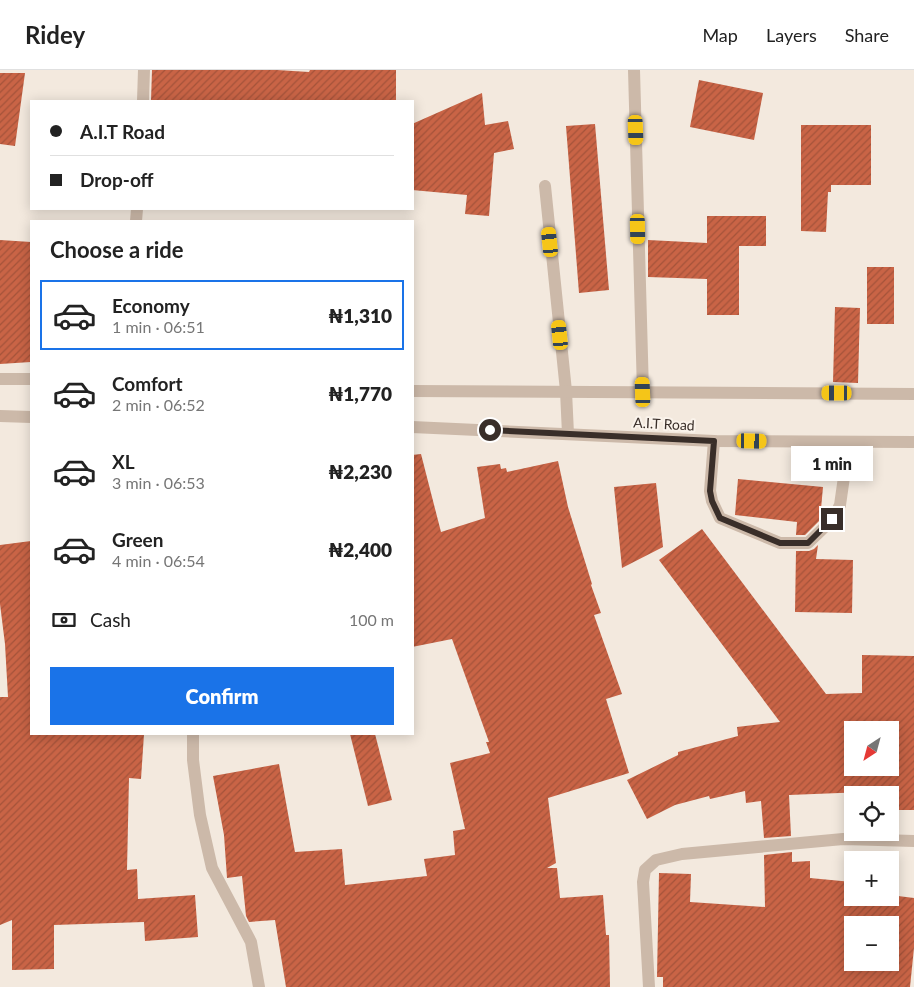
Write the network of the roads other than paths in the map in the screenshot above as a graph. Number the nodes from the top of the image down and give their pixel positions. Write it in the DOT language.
graph roads {
  1 [pos="144,70"];
  2 [pos="634,70"];
  3 [pos="143,100"];
  4 [pos="545,186"];
  5 [pos="0,379"];
  6 [pos="30,379"];
  7 [pos="566,390"];
  8 [pos="414,391"];
  9 [pos="643,392"];
  10 [pos="914,394"];
  11 [pos="0,416"];
  12 [pos="30,417"];
  13 [pos="414,427"];
  14 [pos="568,434"];
  15 [pos="714,441"];
  16 [pos="849,442"];
  17 [pos="914,442"];
  18 [pos="193,735"];
  19 [pos="914,841"];
  20 [pos="259,987"];
  21 [pos="649,987"];
  1 -- 3 [label="street"];
  2 -- 9 [label="street"];
  4 -- 7 [label="street"];
  5 -- 6 [label="street"];
  7 -- 8 [label="street"];
  7 -- 9 [label="street"];
  7 -- 14 [label="street"];
  9 -- 10 [label="street"];
  11 -- 12 [label="street"];
  13 -- 14 [label="street, A.I.T Road"];
  14 -- 15 [label="street, A.I.T Road"];
  15 -- 16 [label="street, A.I.T Road"];
  15 -- 16 [label="street"];
  16 -- 17 [label="street, A.I.T Road"];
  18 -- 20 [label="street"];
  19 -- 21 [label="street"];
}
